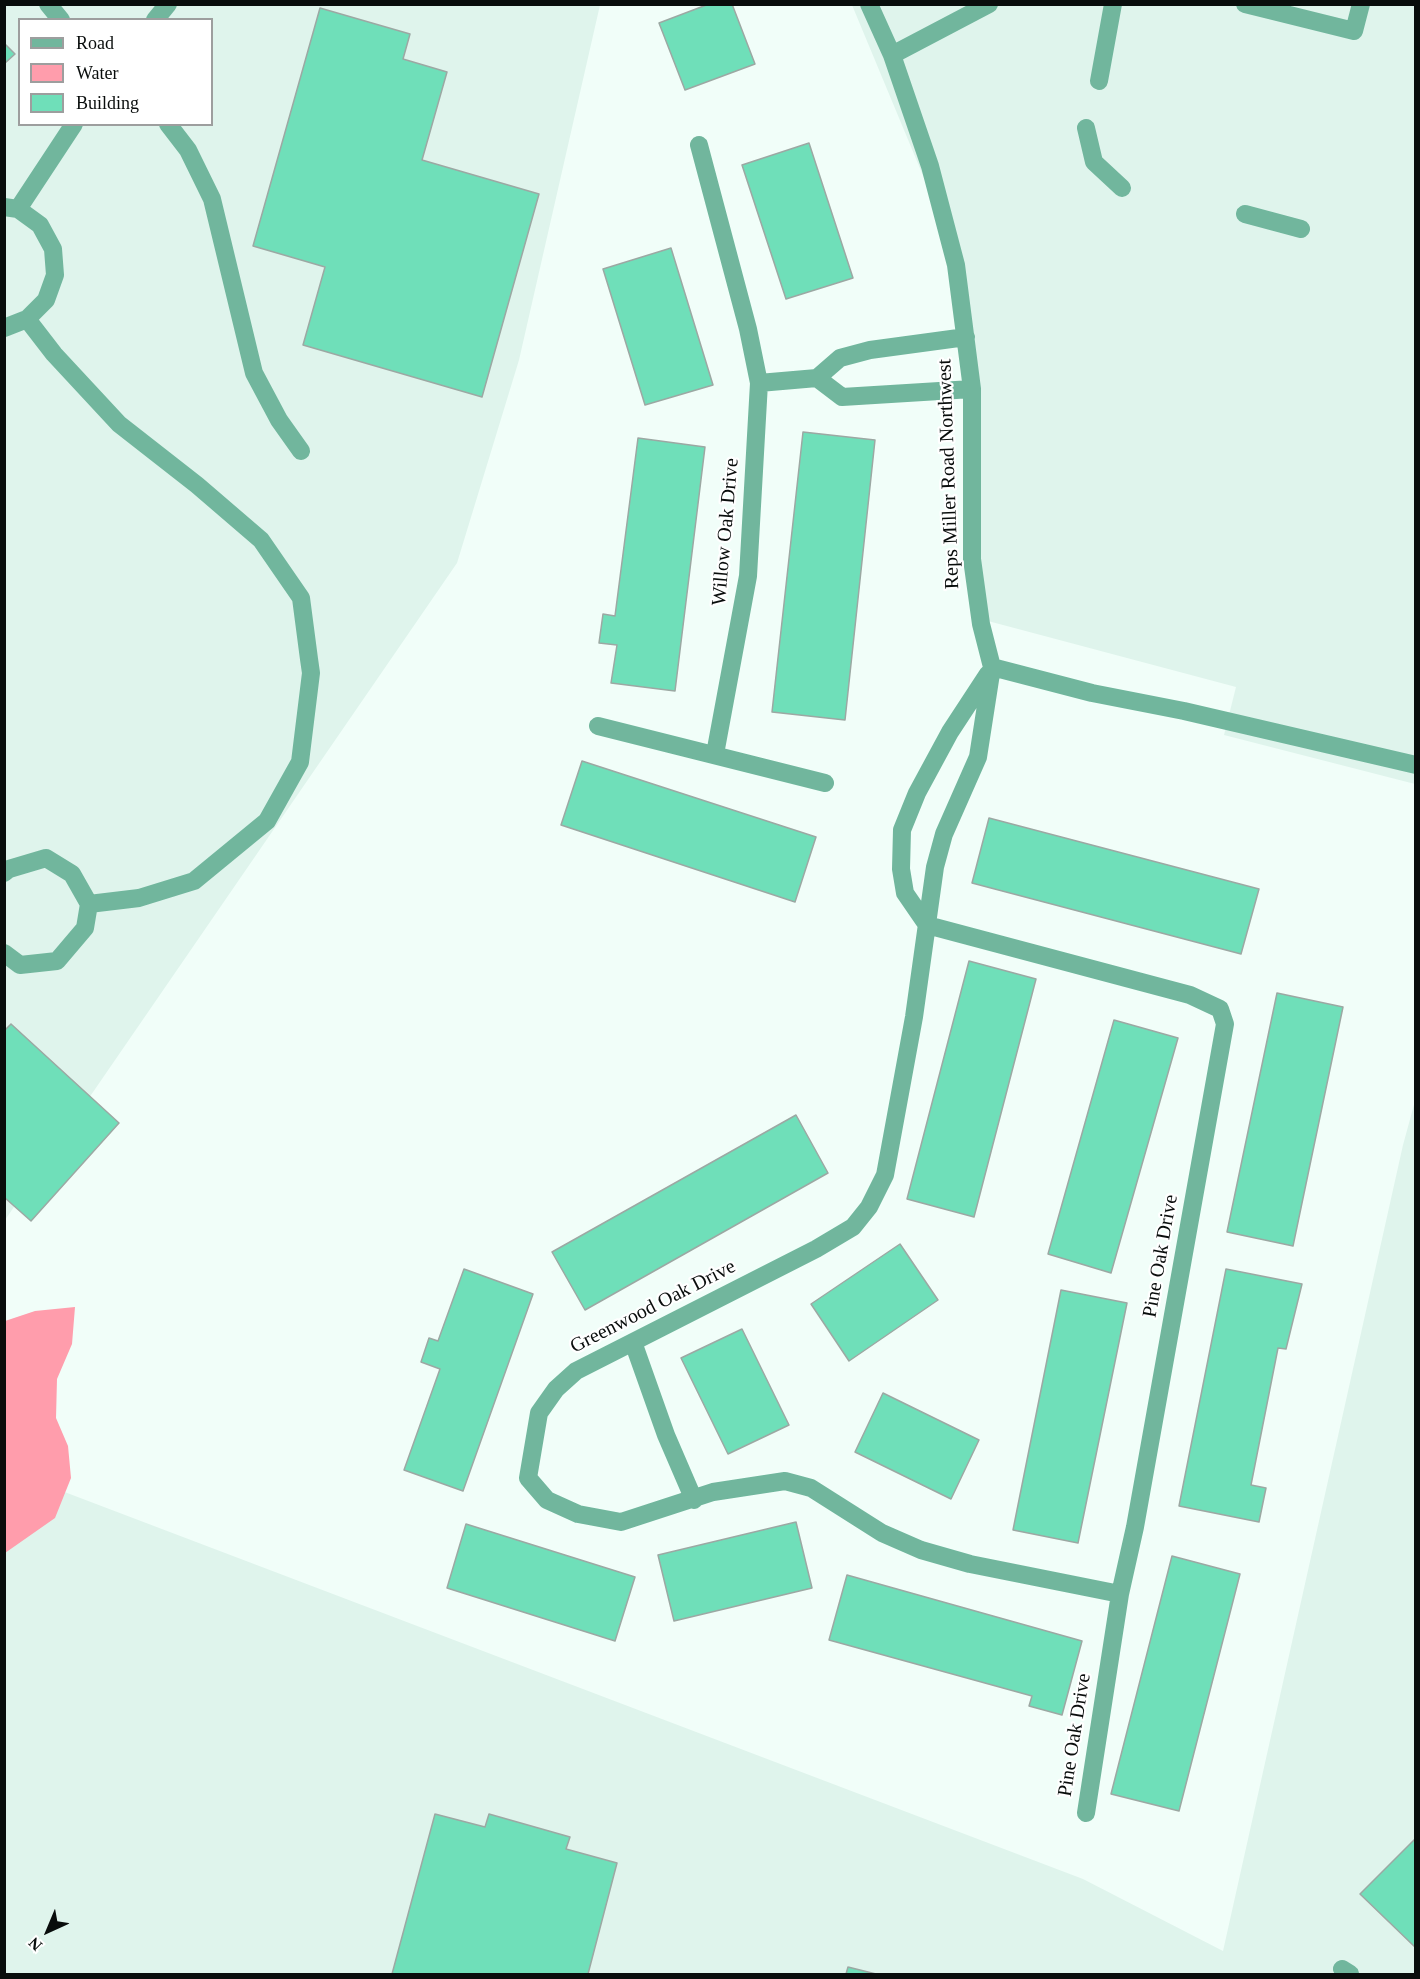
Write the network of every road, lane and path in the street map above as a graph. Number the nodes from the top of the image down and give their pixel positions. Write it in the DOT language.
graph roads {
  1 [pos="48,4"];
  2 [pos="168,4"];
  3 [pos="869,4"];
  4 [pos="989,4"];
  5 [pos="1113,4"];
  6 [pos="1245,4"];
  7 [pos="1361,4"];
  8 [pos="59,18"];
  9 [pos="157,18"];
  10 [pos="892,54"];
  11 [pos="1099,81"];
  12 [pos="72,126"];
  13 [pos="170,126"];
  14 [pos="1086,128"];
  15 [pos="699,145"];
  16 [pos="1122,188"];
  17 [pos="11,208"];
  18 [pos="1245,214"];
  19 [pos="1301,229"];
  20 [pos="27,320"];
  21 [pos="4,328"];
  22 [pos="966,337"];
  23 [pos="817,378"];
  24 [pos="759,383"];
  25 [pos="972,389"];
  26 [pos="301,451"];
  27 [pos="992,667"];
  28 [pos="598,726"];
  29 [pos="715,754"];
  30 [pos="1416,765"];
  31 [pos="825,783"];
  32 [pos="4,873"];
  33 [pos="89,904"];
  34 [pos="927,925"];
  35 [pos="4,953"];
  36 [pos="633,1342"];
  37 [pos="694,1500"];
  38 [pos="1120,1594"];
  39 [pos="1086,1813"];
  1 -- 8 [label="street"];
  2 -- 9 [label="street"];
  3 -- 10 [label="street, Reps Miller Road Northwest"];
  4 -- 10 [label="street"];
  5 -- 11 [label="street"];
  6 -- 7 [label="street"];
  10 -- 22 [label="street, Reps Miller Road Northwest"];
  12 -- 17 [label="street"];
  13 -- 26 [label="street"];
  14 -- 16 [label="street"];
  15 -- 24 [label="street, Willow Oak Drive"];
  17 -- 20 [label="street"];
  18 -- 19 [label="street"];
  20 -- 21 [label="street"];
  20 -- 33 [label="street"];
  22 -- 23 [label="street"];
  22 -- 25 [label="street, Reps Miller Road Northwest"];
  23 -- 24 [label="street"];
  23 -- 25 [label="street"];
  24 -- 29 [label="street, Willow Oak Drive"];
  25 -- 27 [label="street, Reps Miller Road Northwest"];
  27 -- 30 [label="street"];
  27 -- 34 [label="street, Greenwood Oak Drive"];
  27 -- 34 [label="street"];
  28 -- 29 [label="street"];
  29 -- 31 [label="street"];
  32 -- 33 [label="street"];
  33 -- 35 [label="street"];
  34 -- 36 [label="street, Greenwood Oak Drive"];
  34 -- 38 [label="street, Pine Oak Drive"];
  36 -- 37 [label="street"];
  36 -- 37 [label="street, Greenwood Oak Drive"];
  37 -- 38 [label="street, Greenwood Oak Drive"];
  38 -- 39 [label="street, Pine Oak Drive"];
}
